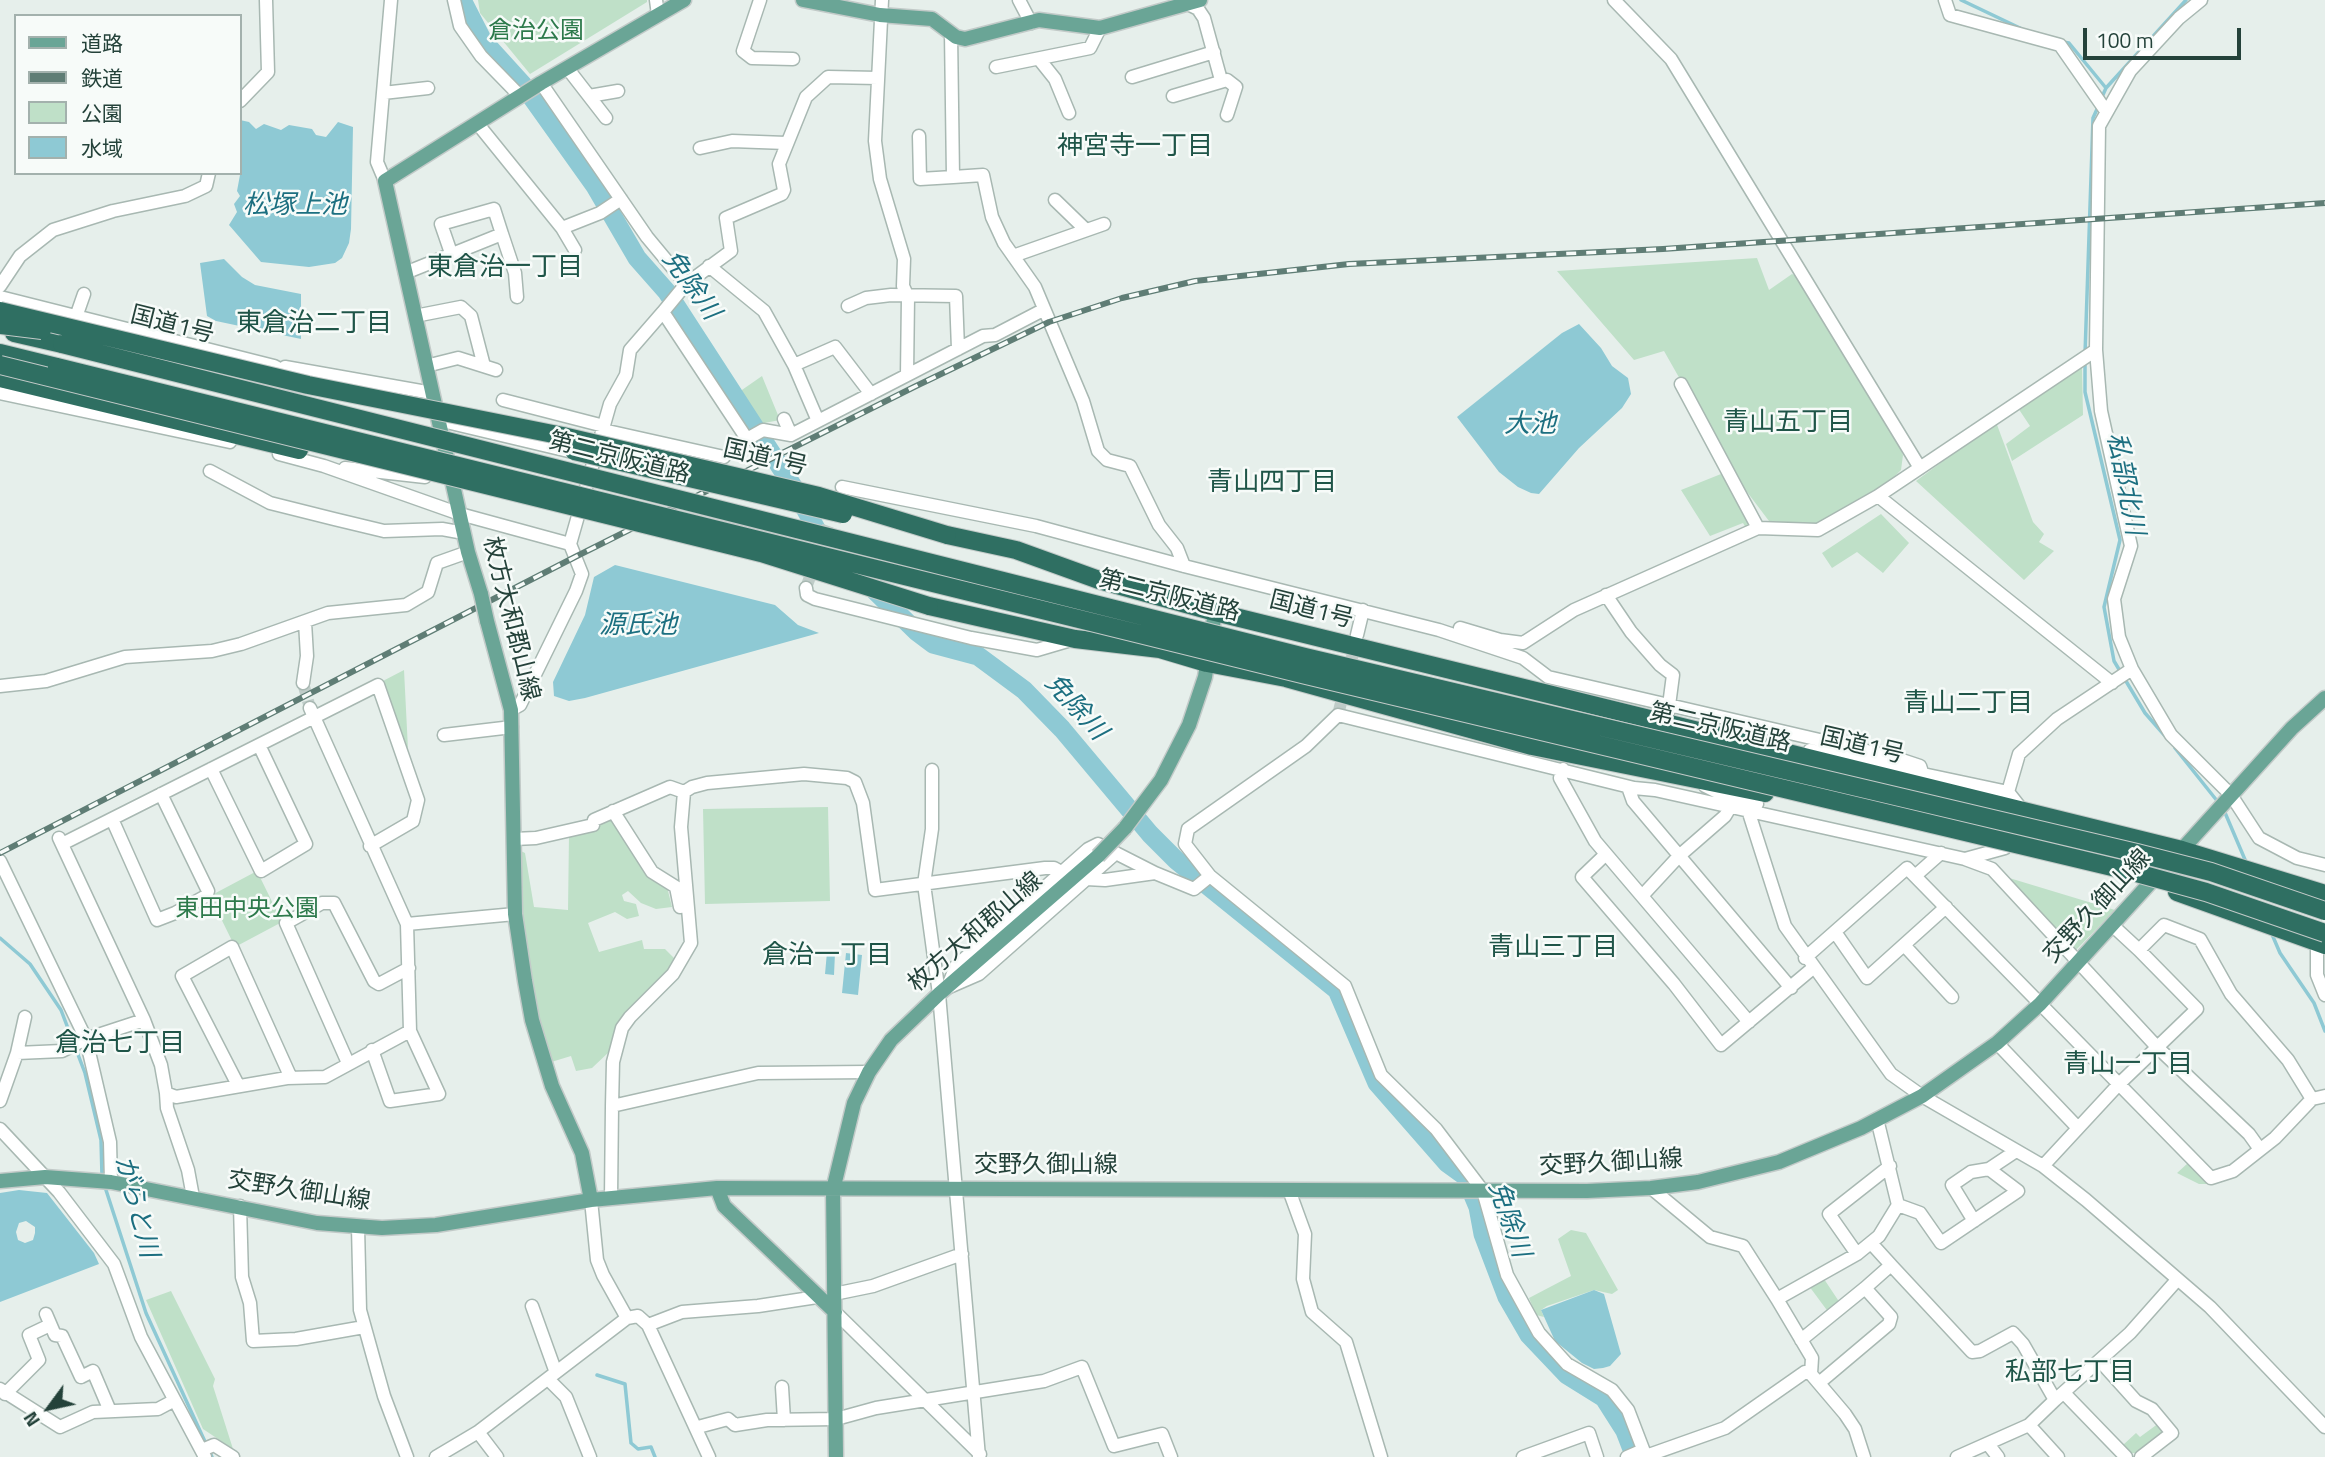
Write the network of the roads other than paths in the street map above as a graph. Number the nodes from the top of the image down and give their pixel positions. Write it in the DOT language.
graph roads {
  1 [pos="266,0"];
  2 [pos="391,0"];
  3 [pos="454,0"];
  4 [pos="656,0"];
  5 [pos="684,0"];
  6 [pos="760,0"];
  7 [pos="803,0"];
  8 [pos="882,0"];
  9 [pos="1019,0"];
  10 [pos="1614,0"];
  11 [pos="1945,0"];
  12 [pos="2201,0"];
  13 [pos="1195,1"];
  14 [pos="658,15"];
  15 [pos="880,15"];
  16 [pos="1031,23"];
  17 [pos="1100,28"];
  18 [pos="951,33"];
  19 [pos="1214,52"];
  20 [pos="793,59"];
  21 [pos="1040,59"];
  22 [pos="996,67"];
  23 [pos="568,69"];
  24 [pos="878,78"];
  25 [pos="1132,78"];
  26 [pos="1222,80"];
  27 [pos="428,88"];
  28 [pos="529,90"];
  29 [pos="618,92"];
  30 [pos="383,93"];
  31 [pos="589,96"];
  32 [pos="1173,96"];
  33 [pos="242,100"];
  34 [pos="2102,105"];
  35 [pos="1069,113"];
  36 [pos="1227,115"];
  37 [pos="606,118"];
  38 [pos="477,123"];
  39 [pos="919,136"];
  40 [pos="786,143"];
  41 [pos="700,148"];
  42 [pos="209,175"];
  43 [pos="953,177"];
  44 [pos="385,181"];
  45 [pos="1055,200"];
  46 [pos="612,204"];
  47 [pos="1104,224"];
  48 [pos="562,228"];
  49 [pos="1086,230"];
  50 [pos="502,234"];
  51 [pos="575,250"];
  52 [pos="451,253"];
  53 [pos="1013,256"];
  54 [pos="709,267"];
  55 [pos="405,273"];
  56 [pos="686,284"];
  57 [pos="0,286"];
  58 [pos="84,294"];
  59 [pos="701,296"];
  60 [pos="0,297"];
  61 [pos="516,297"];
  62 [pos="908,297"];
  63 [pos="669,304"];
  64 [pos="848,306"];
  65 [pos="1043,310"];
  66 [pos="0,311"];
  67 [pos="415,316"];
  68 [pos="76,317"];
  69 [pos="0,327"];
  70 [pos="958,349"];
  71 [pos="2096,350"];
  72 [pos="0,353"];
  73 [pos="0,365"];
  74 [pos="794,365"];
  75 [pos="274,366"];
  76 [pos="426,366"];
  77 [pos="908,375"];
  78 [pos="0,378"];
  79 [pos="1681,384"];
  80 [pos="308,385"];
  81 [pos="0,393"];
  82 [pos="432,393"];
  83 [pos="871,394"];
  84 [pos="503,400"];
  85 [pos="784,419"];
  86 [pos="439,420"];
  87 [pos="818,421"];
  88 [pos="604,428"];
  89 [pos="791,435"];
  90 [pos="724,457"];
  91 [pos="596,458"];
  92 [pos="324,466"];
  93 [pos="1920,468"];
  94 [pos="210,471"];
  95 [pos="425,477"];
  96 [pos="842,487"];
  97 [pos="1878,496"];
  98 [pos="460,514"];
  99 [pos="1758,528"];
  100 [pos="464,533"];
  101 [pos="947,535"];
  102 [pos="570,544"];
  103 [pos="468,552"];
  104 [pos="1184,566"];
  105 [pos="806,588"];
  106 [pos="1606,595"];
  107 [pos="929,606"];
  108 [pos="1363,610"];
  109 [pos="1215,612"];
  110 [pos="305,622"];
  111 [pos="1439,630"];
  112 [pos="1357,635"];
  113 [pos="1074,639"];
  114 [pos="1207,663"];
  115 [pos="2132,669"];
  116 [pos="303,683"];
  117 [pos="2112,683"];
  118 [pos="0,686"];
  119 [pos="2325,698"];
  120 [pos="1670,706"];
  121 [pos="511,710"];
  122 [pos="312,713"];
  123 [pos="1666,724"];
  124 [pos="512,727"];
  125 [pos="444,735"];
  126 [pos="259,745"];
  127 [pos="1786,754"];
  128 [pos="211,769"];
  129 [pos="1563,769"];
  130 [pos="932,770"];
  131 [pos="1657,770"];
  132 [pos="1687,775"];
  133 [pos="1923,775"];
  134 [pos="1628,787"];
  135 [pos="1655,790"];
  136 [pos="684,792"];
  137 [pos="2008,792"];
  138 [pos="161,794"];
  139 [pos="2231,795"];
  140 [pos="1731,806"];
  141 [pos="1748,810"];
  142 [pos="613,811"];
  143 [pos="2024,811"];
  144 [pos="112,819"];
  145 [pos="1800,821"];
  146 [pos="514,839"];
  147 [pos="370,846"];
  148 [pos="2005,848"];
  149 [pos="2182,850"];
  150 [pos="1116,853"];
  151 [pos="1941,853"];
  152 [pos="1606,854"];
  153 [pos="1679,856"];
  154 [pos="1965,859"];
  155 [pos="0,861"];
  156 [pos="2325,865"];
  157 [pos="1063,873"];
  158 [pos="1155,873"];
  159 [pos="1210,876"];
  160 [pos="1914,876"];
  161 [pos="1086,879"];
  162 [pos="2149,883"];
  163 [pos="924,884"];
  164 [pos="2325,894"];
  165 [pos="1642,896"];
  166 [pos="1946,907"];
  167 [pos="2325,911"];
  168 [pos="516,914"];
  169 [pos="407,924"];
  170 [pos="2112,925"];
  171 [pos="1835,932"];
  172 [pos="692,936"];
  173 [pos="2323,940"];
  174 [pos="1904,945"];
  175 [pos="2139,950"];
  176 [pos="2079,961"];
  177 [pos="1809,963"];
  178 [pos="409,968"];
  179 [pos="1791,988"];
  180 [pos="2324,990"];
  181 [pos="943,991"];
  182 [pos="1952,997"];
  183 [pos="2040,1004"];
  184 [pos="25,1017"];
  185 [pos="144,1020"];
  186 [pos="1749,1021"];
  187 [pos="410,1031"];
  188 [pos="86,1039"];
  189 [pos="1997,1044"];
  190 [pos="2157,1047"];
  191 [pos="372,1049"];
  192 [pos="17,1053"];
  193 [pos="348,1063"];
  194 [pos="869,1072"];
  195 [pos="291,1078"];
  196 [pos="2119,1083"];
  197 [pos="238,1086"];
  198 [pos="166,1093"];
  199 [pos="1922,1096"];
  200 [pos="2318,1097"];
  201 [pos="0,1101"];
  202 [pos="612,1106"];
  203 [pos="1877,1119"];
  204 [pos="2078,1128"];
  205 [pos="0,1129"];
  206 [pos="2259,1148"];
  207 [pos="2016,1150"];
  208 [pos="1890,1166"];
  209 [pos="2043,1166"];
  210 [pos="1989,1169"];
  211 [pos="46,1177"];
  212 [pos="0,1181"];
  213 [pos="105,1181"];
  214 [pos="717,1188"];
  215 [pos="957,1188"];
  216 [pos="1651,1188"];
  217 [pos="832,1190"];
  218 [pos="1289,1190"];
  219 [pos="1481,1191"];
  220 [pos="193,1197"];
  221 [pos="611,1198"];
  222 [pos="591,1200"];
  223 [pos="1898,1205"];
  224 [pos="240,1206"];
  225 [pos="1975,1221"];
  226 [pos="358,1227"];
  227 [pos="1871,1243"];
  228 [pos="962,1254"];
  229 [pos="1857,1254"];
  230 [pos="1891,1265"];
  231 [pos="2177,1280"];
  232 [pos="1865,1288"];
  233 [pos="834,1294"];
  234 [pos="817,1297"];
  235 [pos="1777,1299"];
  236 [pos="532,1306"];
  237 [pos="835,1312"];
  238 [pos="626,1318"];
  239 [pos="648,1325"];
  240 [pos="365,1327"];
  241 [pos="1801,1340"];
  242 [pos="2100,1362"];
  243 [pos="552,1375"];
  244 [pos="1815,1379"];
  245 [pos="782,1387"];
  246 [pos="2,1392"];
  247 [pos="974,1394"];
  248 [pos="2060,1396"];
  249 [pos="924,1400"];
  250 [pos="173,1401"];
  251 [pos="110,1411"];
  252 [pos="836,1419"];
  253 [pos="784,1420"];
  254 [pos="2029,1425"];
  255 [pos="698,1427"];
  256 [pos="2325,1427"];
  257 [pos="478,1432"];
  258 [pos="1988,1444"];
  259 [pos="207,1451"];
  260 [pos="1115,1452"];
  261 [pos="1644,1453"];
  262 [pos="2147,1455"];
  263 [pos="980,1456"];
  264 [pos="233,1457"];
  265 [pos="407,1457"];
  266 [pos="436,1457"];
  267 [pos="497,1457"];
  268 [pos="590,1457"];
  269 [pos="709,1457"];
  270 [pos="836,1457"];
  271 [pos="1171,1457"];
  272 [pos="1381,1457"];
  273 [pos="1523,1457"];
  274 [pos="1597,1457"];
  275 [pos="1626,1457"];
  276 [pos="1864,1457"];
  277 [pos="1957,1457"];
  278 [pos="1998,1457"];
  279 [pos="2058,1457"];
  280 [pos="2126,1457"];
  1 -- 33 [label="street"];
  2 -- 30 [label="street"];
  3 -- 28 [label="street"];
  4 -- 14 [label="street"];
  5 -- 14 [label="main road"];
  6 -- 20 [label="street"];
  7 -- 15 [label="main road"];
  8 -- 15 [label="street"];
  9 -- 16 [label="street"];
  10 -- 93 [label="street"];
  11 -- 34 [label="street"];
  12 -- 34 [label="street"];
  13 -- 17 [label="main road"];
  13 -- 19 [label="street"];
  14 -- 23 [label="main road"];
  15 -- 18 [label="main road"];
  15 -- 24 [label="street"];
  16 -- 17 [label="main road"];
  16 -- 18 [label="main road"];
  17 -- 21 [label="street"];
  18 -- 43 [label="street"];
  19 -- 25 [label="street"];
  19 -- 26 [label="street"];
  21 -- 22 [label="street"];
  21 -- 35 [label="street"];
  23 -- 28 [label="main road"];
  23 -- 31 [label="street"];
  24 -- 40 [label="street"];
  24 -- 62 [label="street"];
  26 -- 32 [label="street"];
  26 -- 36 [label="street"];
  27 -- 30 [label="street"];
  28 -- 38 [label="main road"];
  28 -- 46 [label="street"];
  29 -- 31 [label="street"];
  30 -- 44 [label="street"];
  31 -- 37 [label="street"];
  34 -- 71 [label="street"];
  38 -- 44 [label="main road"];
  38 -- 48 [label="street"];
  39 -- 43 [label="street"];
  40 -- 41 [label="street"];
  40 -- 54 [label="street"];
  42 -- 57 [label="street"];
  43 -- 53 [label="street"];
  44 -- 55 [label="main road, 枚方大和郡山線"];
  45 -- 49 [label="street"];
  46 -- 48 [label="street"];
  46 -- 56 [label="street"];
  47 -- 49 [label="street"];
  48 -- 51 [label="street"];
  49 -- 53 [label="street"];
  50 -- 52 [label="street"];
  50 -- 52 [label="street"];
  50 -- 61 [label="street"];
  52 -- 55 [label="street"];
  53 -- 65 [label="street"];
  54 -- 56 [label="street"];
  54 -- 74 [label="street"];
  55 -- 67 [label="main road, 枚方大和郡山線"];
  56 -- 59 [label="street"];
  56 -- 63 [label="street"];
  58 -- 68 [label="street"];
  60 -- 68 [label="street"];
  62 -- 64 [label="street"];
  62 -- 70 [label="street"];
  62 -- 77 [label="street"];
  63 -- 88 [label="street"];
  63 -- 89 [label="street"];
  65 -- 70 [label="street"];
  65 -- 104 [label="street"];
  66 -- 80 [label="highway, 国道1号, bridge"];
  67 -- 76 [label="main road, 枚方大和郡山線"];
  67 -- 76 [label="street"];
  68 -- 75 [label="street"];
  69 -- 101 [label="highway, bridge"];
  69 -- 167 [label="highway, 第二京阪道路, bridge"];
  70 -- 77 [label="street"];
  71 -- 93 [label="street"];
  71 -- 115 [label="street"];
  72 -- 173 [label="highway, 第二京阪道路, bridge"];
  73 -- 107 [label="highway, bridge"];
  74 -- 83 [label="street"];
  74 -- 87 [label="street"];
  75 -- 80 [label="street"];
  75 -- 82 [label="street"];
  76 -- 82 [label="main road, 枚方大和郡山線"];
  77 -- 83 [label="street"];
  78 -- 95 [label="highway"];
  79 -- 99 [label="street"];
  80 -- 101 [label="highway, 国道1号, bridge"];
  81 -- 92 [label="street"];
  82 -- 86 [label="main road, 枚方大和郡山線"];
  83 -- 87 [label="street"];
  84 -- 88 [label="street"];
  85 -- 89 [label="street"];
  86 -- 91 [label="street"];
  86 -- 98 [label="main road, 枚方大和郡山線"];
  87 -- 89 [label="street"];
  88 -- 90 [label="street"];
  88 -- 91 [label="street"];
  91 -- 102 [label="street"];
  92 -- 95 [label="street"];
  92 -- 98 [label="street"];
  93 -- 97 [label="street"];
  94 -- 100 [label="street"];
  95 -- 107 [label="highway, bridge"];
  96 -- 104 [label="street"];
  97 -- 99 [label="street"];
  97 -- 117 [label="street"];
  98 -- 100 [label="main road, 枚方大和郡山線"];
  98 -- 102 [label="street"];
  99 -- 106 [label="street"];
  100 -- 103 [label="main road, 枚方大和郡山線"];
  101 -- 109 [label="highway, 国道1号"];
  102 -- 121 [label="street"];
  103 -- 110 [label="street"];
  103 -- 121 [label="main road, 枚方大和郡山線, bridge"];
  104 -- 108 [label="street"];
  105 -- 113 [label="street"];
  106 -- 111 [label="street"];
  106 -- 120 [label="street"];
  107 -- 113 [label="highway"];
  108 -- 111 [label="street"];
  108 -- 112 [label="street"];
  109 -- 114 [label="main road, 枚方大和郡山線"];
  109 -- 123 [label="highway, 国道1号"];
  110 -- 116 [label="street"];
  110 -- 118 [label="street"];
  111 -- 120 [label="street"];
  113 -- 114 [label="highway"];
  114 -- 131 [label="highway"];
  114 -- 181 [label="main road, 枚方大和郡山線, bridge"];
  115 -- 117 [label="street"];
  115 -- 139 [label="street"];
  117 -- 137 [label="street"];
  119 -- 139 [label="main road, 交野久御山線"];
  120 -- 123 [label="street"];
  120 -- 133 [label="street"];
  121 -- 124 [label="main road, 枚方大和郡山線"];
  122 -- 126 [label="street"];
  122 -- 147 [label="street"];
  122 -- 147 [label="street"];
  123 -- 127 [label="highway, 国道1号"];
  123 -- 131 [label="street"];
  124 -- 125 [label="street"];
  124 -- 146 [label="main road, 枚方大和郡山線"];
  126 -- 128 [label="street"];
  126 -- 128 [label="street"];
  127 -- 133 [label="street"];
  127 -- 143 [label="highway, 国道1号"];
  128 -- 138 [label="street"];
  129 -- 134 [label="street"];
  129 -- 152 [label="street"];
  129 -- 159 [label="street"];
  130 -- 163 [label="street"];
  131 -- 132 [label="highway"];
  131 -- 135 [label="street"];
  132 -- 145 [label="street"];
  132 -- 148 [label="highway"];
  133 -- 137 [label="street"];
  134 -- 135 [label="street"];
  134 -- 153 [label="street"];
  135 -- 140 [label="street"];
  136 -- 142 [label="street"];
  136 -- 163 [label="street"];
  136 -- 172 [label="street"];
  137 -- 143 [label="street"];
  138 -- 144 [label="street"];
  138 -- 144 [label="street"];
  139 -- 149 [label="main road, 交野久御山線"];
  139 -- 156 [label="street"];
  140 -- 141 [label="street"];
  140 -- 153 [label="street"];
  141 -- 145 [label="street"];
  141 -- 177 [label="street"];
  142 -- 146 [label="street"];
  142 -- 172 [label="street"];
  143 -- 149 [label="highway, 国道1号"];
  144 -- 185 [label="street"];
  145 -- 151 [label="street"];
  146 -- 168 [label="main road, 枚方大和郡山線"];
  147 -- 169 [label="street"];
  148 -- 154 [label="street"];
  148 -- 162 [label="highway"];
  149 -- 162 [label="main road, 交野久御山線"];
  149 -- 164 [label="highway, 国道1号"];
  150 -- 157 [label="street"];
  150 -- 158 [label="street"];
  150 -- 161 [label="street"];
  151 -- 154 [label="street"];
  151 -- 160 [label="street"];
  152 -- 165 [label="street"];
  152 -- 186 [label="street"];
  153 -- 165 [label="street"];
  153 -- 179 [label="street"];
  154 -- 176 [label="street"];
  155 -- 188 [label="street"];
  157 -- 163 [label="street"];
  157 -- 181 [label="street"];
  158 -- 159 [label="street"];
  158 -- 161 [label="street"];
  159 -- 219 [label="street"];
  160 -- 166 [label="street"];
  160 -- 171 [label="street"];
  161 -- 181 [label="street"];
  162 -- 170 [label="main road, 交野久御山線"];
  162 -- 173 [label="highway"];
  163 -- 181 [label="street"];
  165 -- 186 [label="street"];
  166 -- 174 [label="street"];
  166 -- 183 [label="street"];
  168 -- 169 [label="street"];
  168 -- 222 [label="main road, 枚方大和郡山線"];
  169 -- 178 [label="street"];
  170 -- 175 [label="street"];
  170 -- 176 [label="main road, 交野久御山線"];
  171 -- 174 [label="street"];
  171 -- 177 [label="street"];
  172 -- 202 [label="street"];
  173 -- 180 [label="street"];
  174 -- 182 [label="street"];
  175 -- 190 [label="street"];
  175 -- 200 [label="street"];
  176 -- 183 [label="main road, 交野久御山線"];
  176 -- 190 [label="street"];
  177 -- 179 [label="street"];
  177 -- 199 [label="street"];
  178 -- 187 [label="street"];
  178 -- 193 [label="street"];
  179 -- 186 [label="street"];
  181 -- 194 [label="main road, 枚方大和郡山線"];
  181 -- 215 [label="street"];
  183 -- 189 [label="main road, 交野久御山線"];
  183 -- 196 [label="street"];
  184 -- 192 [label="street"];
  185 -- 188 [label="street"];
  185 -- 198 [label="street"];
  187 -- 191 [label="street"];
  187 -- 191 [label="street"];
  188 -- 192 [label="street"];
  188 -- 213 [label="street"];
  189 -- 199 [label="main road, 交野久御山線"];
  189 -- 204 [label="street"];
  190 -- 196 [label="street"];
  190 -- 206 [label="street"];
  191 -- 193 [label="street"];
  192 -- 201 [label="street"];
  193 -- 195 [label="street"];
  194 -- 202 [label="street"];
  194 -- 217 [label="main road, 枚方大和郡山線"];
  195 -- 197 [label="street"];
  195 -- 197 [label="street"];
  196 -- 204 [label="street"];
  196 -- 206 [label="street"];
  197 -- 198 [label="street"];
  198 -- 220 [label="street"];
  199 -- 203 [label="main road, 交野久御山線"];
  199 -- 207 [label="street"];
  200 -- 206 [label="street"];
  202 -- 221 [label="street"];
  203 -- 208 [label="street"];
  203 -- 216 [label="main road, 交野久御山線"];
  204 -- 209 [label="street"];
  205 -- 211 [label="street"];
  207 -- 209 [label="street"];
  207 -- 210 [label="street"];
  208 -- 223 [label="street"];
  208 -- 229 [label="street"];
  209 -- 231 [label="street"];
  210 -- 225 [label="street"];
  210 -- 225 [label="street"];
  211 -- 212 [label="main road, 交野久御山線"];
  211 -- 213 [label="main road, 交野久御山線"];
  211 -- 250 [label="street"];
  213 -- 220 [label="main road, 交野久御山線"];
  214 -- 217 [label="main road, 交野久御山線"];
  214 -- 221 [label="main road"];
  214 -- 234 [label="main road"];
  215 -- 217 [label="main road, 交野久御山線"];
  215 -- 218 [label="main road, 交野久御山線"];
  215 -- 228 [label="street"];
  216 -- 219 [label="main road, 交野久御山線"];
  216 -- 235 [label="street"];
  217 -- 233 [label="main road, 枚方大和郡山線"];
  218 -- 219 [label="main road, 交野久御山線"];
  218 -- 272 [label="street"];
  219 -- 261 [label="street"];
  220 -- 224 [label="main road, 交野久御山線"];
  221 -- 222 [label="main road"];
  222 -- 226 [label="main road, 交野久御山線"];
  222 -- 238 [label="street"];
  223 -- 225 [label="street"];
  223 -- 227 [label="street"];
  224 -- 226 [label="main road, 交野久御山線"];
  224 -- 240 [label="street"];
  226 -- 240 [label="street"];
  227 -- 229 [label="street"];
  227 -- 230 [label="street"];
  228 -- 233 [label="street"];
  228 -- 247 [label="street"];
  229 -- 235 [label="street"];
  230 -- 232 [label="street"];
  230 -- 248 [label="street"];
  231 -- 242 [label="street"];
  231 -- 256 [label="street"];
  232 -- 241 [label="street"];
  232 -- 244 [label="street"];
  233 -- 237 [label="main road, 枚方大和郡山線"];
  234 -- 237 [label="main road"];
  234 -- 239 [label="street"];
  235 -- 241 [label="street"];
  236 -- 243 [label="street"];
  237 -- 249 [label="street"];
  237 -- 252 [label="main road, 枚方大和郡山線"];
  238 -- 239 [label="street"];
  238 -- 243 [label="street"];
  239 -- 255 [label="street"];
  240 -- 265 [label="street"];
  241 -- 244 [label="street"];
  242 -- 248 [label="street"];
  242 -- 262 [label="street"];
  243 -- 257 [label="street"];
  243 -- 268 [label="street"];
  244 -- 261 [label="street"];
  244 -- 276 [label="street"];
  245 -- 253 [label="street"];
  246 -- 251 [label="street"];
  246 -- 251 [label="street"];
  247 -- 249 [label="street"];
  247 -- 260 [label="street"];
  247 -- 263 [label="street"];
  248 -- 254 [label="street"];
  248 -- 280 [label="street"];
  249 -- 252 [label="street"];
  249 -- 263 [label="street"];
  250 -- 251 [label="street"];
  250 -- 259 [label="street"];
  252 -- 253 [label="street"];
  252 -- 270 [label="main road, 枚方大和郡山線"];
  253 -- 255 [label="street"];
  254 -- 258 [label="street"];
  254 -- 279 [label="street"];
  255 -- 269 [label="street"];
  257 -- 266 [label="street"];
  257 -- 267 [label="street"];
  258 -- 277 [label="street"];
  258 -- 278 [label="street"];
  259 -- 264 [label="street"];
  260 -- 271 [label="street"];
  261 -- 275 [label="street"];
  273 -- 274 [label="street"];
}
